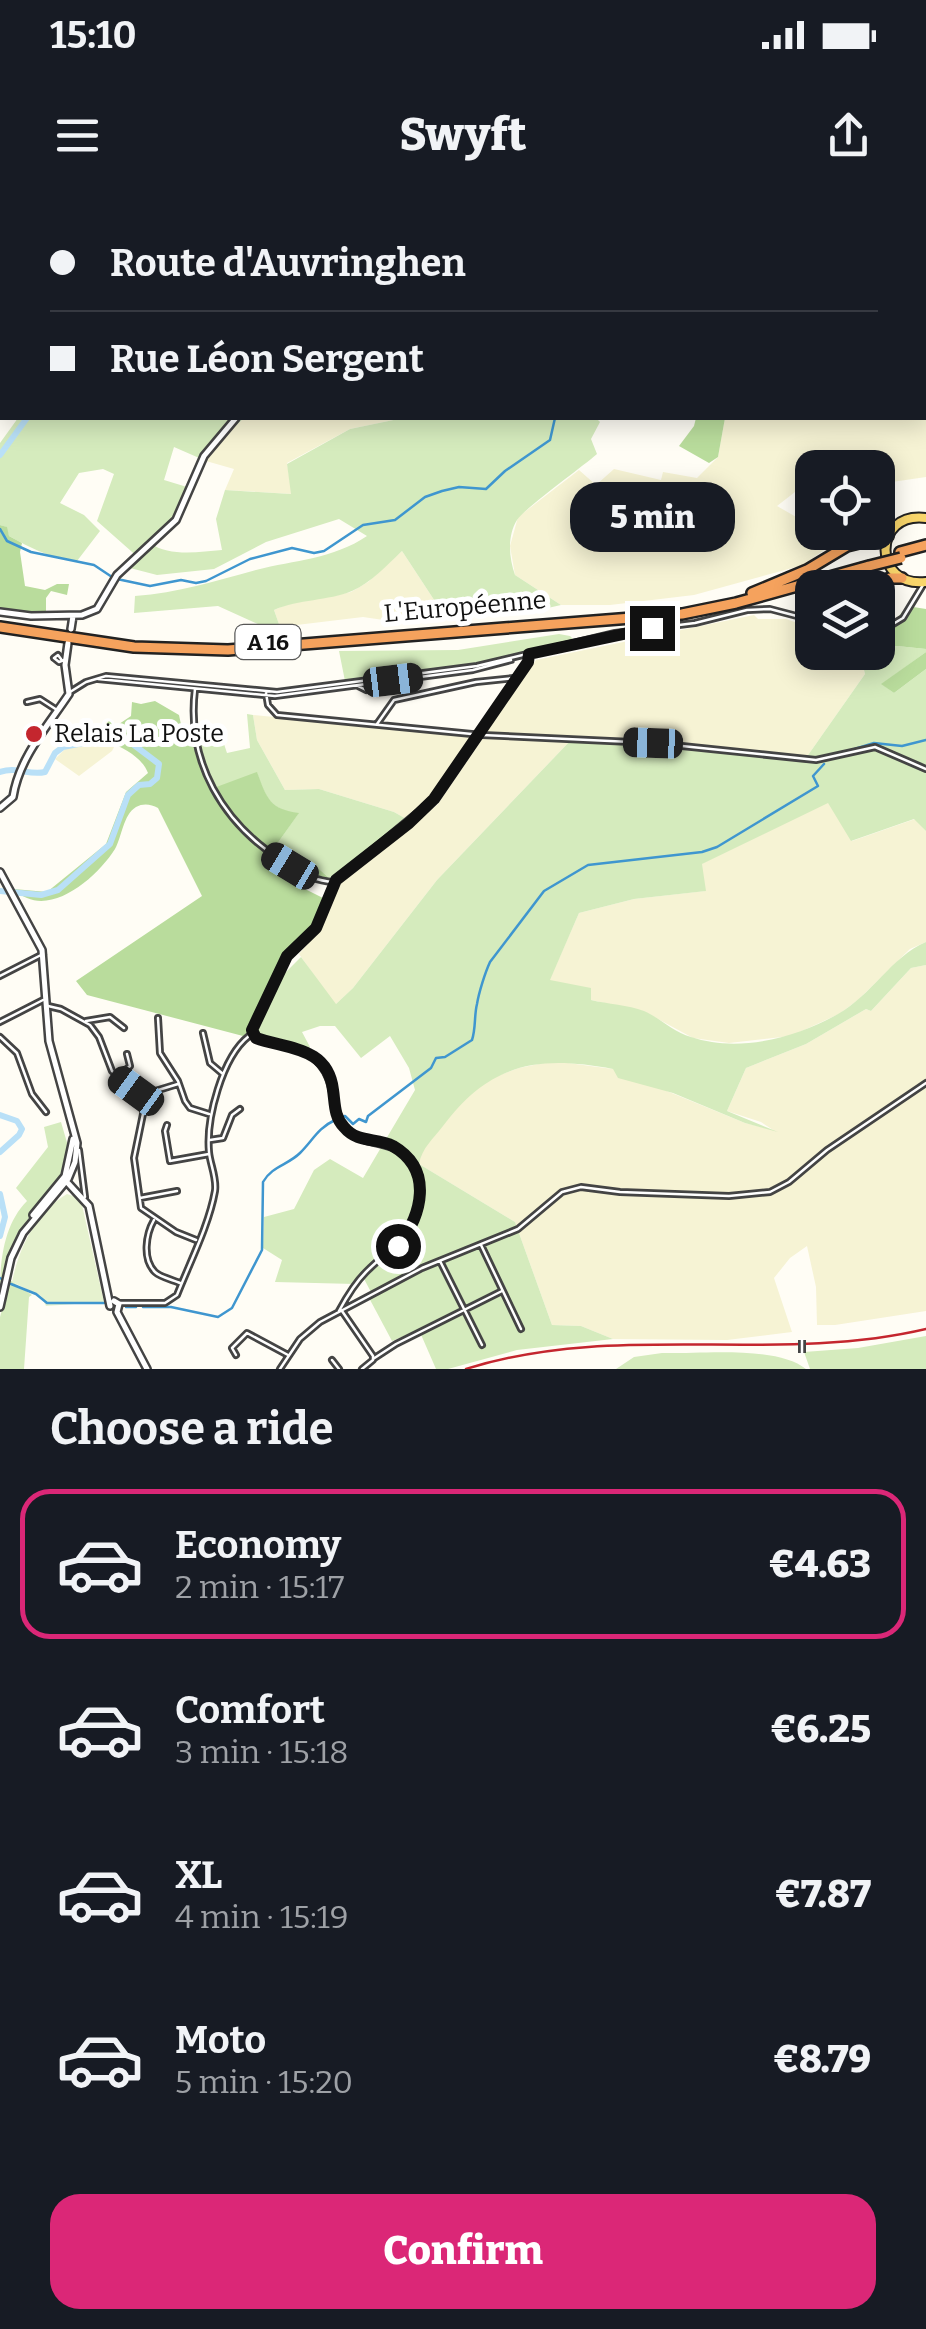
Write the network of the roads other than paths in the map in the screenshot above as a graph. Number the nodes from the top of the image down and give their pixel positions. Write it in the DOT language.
graph roads {
  1 [pos="234,420"];
  2 [pos="926,518"];
  3 [pos="895,529"];
  4 [pos="926,548"];
  5 [pos="840,550"];
  6 [pos="885,550"];
  7 [pos="869,563"];
  8 [pos="895,580"];
  9 [pos="926,582"];
  10 [pos="908,584"];
  11 [pos="752,593"];
  12 [pos="795,593"];
  13 [pos="912,603"];
  14 [pos="715,608"];
  15 [pos="0,612"];
  16 [pos="73,616"];
  17 [pos="795,616"];
  18 [pos="0,624"];
  19 [pos="895,624"];
  20 [pos="71,629"];
  21 [pos="68,643"];
  22 [pos="529,654"];
  23 [pos="517,678"];
  24 [pos="366,682"];
  25 [pos="196,686"];
  26 [pos="69,693"];
  27 [pos="266,694"];
  28 [pos="26,702"];
  29 [pos="58,711"];
  30 [pos="377,725"];
  31 [pos="478,735"];
  32 [pos="926,769"];
  33 [pos="0,808"];
  34 [pos="0,872"];
  35 [pos="335,882"];
  36 [pos="43,954"];
  37 [pos="0,976"];
  38 [pos="45,1003"];
  39 [pos="158,1018"];
  40 [pos="86,1021"];
  41 [pos="0,1022"];
  42 [pos="124,1028"];
  43 [pos="203,1033"];
  44 [pos="252,1034"];
  45 [pos="1,1041"];
  46 [pos="127,1054"];
  47 [pos="224,1075"];
  48 [pos="118,1077"];
  49 [pos="926,1083"];
  50 [pos="179,1084"];
  51 [pos="141,1096"];
  52 [pos="240,1108"];
  53 [pos="46,1112"];
  54 [pos="210,1114"];
  55 [pos="167,1125"];
  56 [pos="209,1140"];
  57 [pos="79,1150"];
  58 [pos="210,1154"];
  59 [pos="63,1182"];
  60 [pos="178,1191"];
  61 [pos="84,1198"];
  62 [pos="139,1198"];
  63 [pos="155,1219"];
  64 [pos="198,1241"];
  65 [pos="480,1244"];
  66 [pos="439,1260"];
  67 [pos="181,1284"];
  68 [pos="502,1291"];
  69 [pos="0,1306"];
  70 [pos="115,1306"];
  71 [pos="340,1310"];
  72 [pos="464,1310"];
  73 [pos="520,1330"];
  74 [pos="802,1340"];
  75 [pos="482,1345"];
  76 [pos="802,1353"];
  77 [pos="236,1355"];
  78 [pos="288,1355"];
  79 [pos="373,1359"];
  80 [pos="332,1360"];
  81 [pos="147,1369"];
  82 [pos="280,1369"];
  83 [pos="339,1369"];
  84 [pos="362,1369"];
  1 -- 16 [label="street"];
  2 -- 3 [label="main road"];
  4 -- 7 [label="highway, L'Européenne / A 16, bridge"];
  5 -- 11 [label="highway"];
  6 -- 10 [label="main road"];
  7 -- 11 [label="highway, L'Européenne / A 16"];
  7 -- 14 [label="highway, L'Européenne / A 16"];
  8 -- 10 [label="highway"];
  9 -- 10 [label="main road"];
  9 -- 13 [label="street"];
  10 -- 13 [label="street"];
  11 -- 18 [label="highway, L'Européenne / A 16"];
  12 -- 14 [label="highway"];
  13 -- 19 [label="street"];
  14 -- 18 [label="highway, L'Européenne / A 16"];
  15 -- 16 [label="street"];
  16 -- 20 [label="street"];
  17 -- 22 [label="street"];
  21 -- 26 [label="street"];
  22 -- 23 [label="street"];
  22 -- 24 [label="street"];
  23 -- 30 [label="street"];
  23 -- 31 [label="street"];
  24 -- 27 [label="street"];
  24 -- 27 [label="street"];
  25 -- 26 [label="street"];
  25 -- 27 [label="street"];
  25 -- 35 [label="street"];
  26 -- 29 [label="street"];
  27 -- 30 [label="street"];
  28 -- 29 [label="street"];
  29 -- 33 [label="street"];
  30 -- 31 [label="street"];
  31 -- 32 [label="street"];
  31 -- 35 [label="street"];
  34 -- 36 [label="street"];
  35 -- 44 [label="street"];
  36 -- 37 [label="street"];
  36 -- 38 [label="street"];
  38 -- 40 [label="street"];
  38 -- 41 [label="street"];
  38 -- 59 [label="street"];
  39 -- 50 [label="street"];
  40 -- 42 [label="street"];
  40 -- 48 [label="street"];
  43 -- 47 [label="street"];
  44 -- 47 [label="street"];
  44 -- 71 [label="street"];
  45 -- 53 [label="street"];
  46 -- 48 [label="street"];
  47 -- 54 [label="street"];
  48 -- 51 [label="street"];
  49 -- 65 [label="street"];
  50 -- 51 [label="street"];
  50 -- 54 [label="street"];
  51 -- 62 [label="street"];
  52 -- 56 [label="street"];
  54 -- 56 [label="street"];
  55 -- 58 [label="street"];
  56 -- 58 [label="street"];
  57 -- 61 [label="street"];
  58 -- 64 [label="street"];
  59 -- 61 [label="street"];
  59 -- 69 [label="street"];
  60 -- 62 [label="street"];
  61 -- 70 [label="street"];
  62 -- 63 [label="street"];
  63 -- 64 [label="street"];
  63 -- 67 [label="street"];
  64 -- 67 [label="street"];
  65 -- 66 [label="street"];
  65 -- 68 [label="street"];
  66 -- 71 [label="street"];
  66 -- 72 [label="street"];
  67 -- 70 [label="street"];
  68 -- 72 [label="street"];
  68 -- 73 [label="street"];
  70 -- 81 [label="street"];
  71 -- 78 [label="street"];
  71 -- 79 [label="street"];
  72 -- 75 [label="street"];
  72 -- 79 [label="street"];
  74 -- 76 [label="street, bridge"];
  77 -- 78 [label="street"];
  78 -- 82 [label="street"];
  79 -- 84 [label="street"];
  80 -- 83 [label="street"];
}
